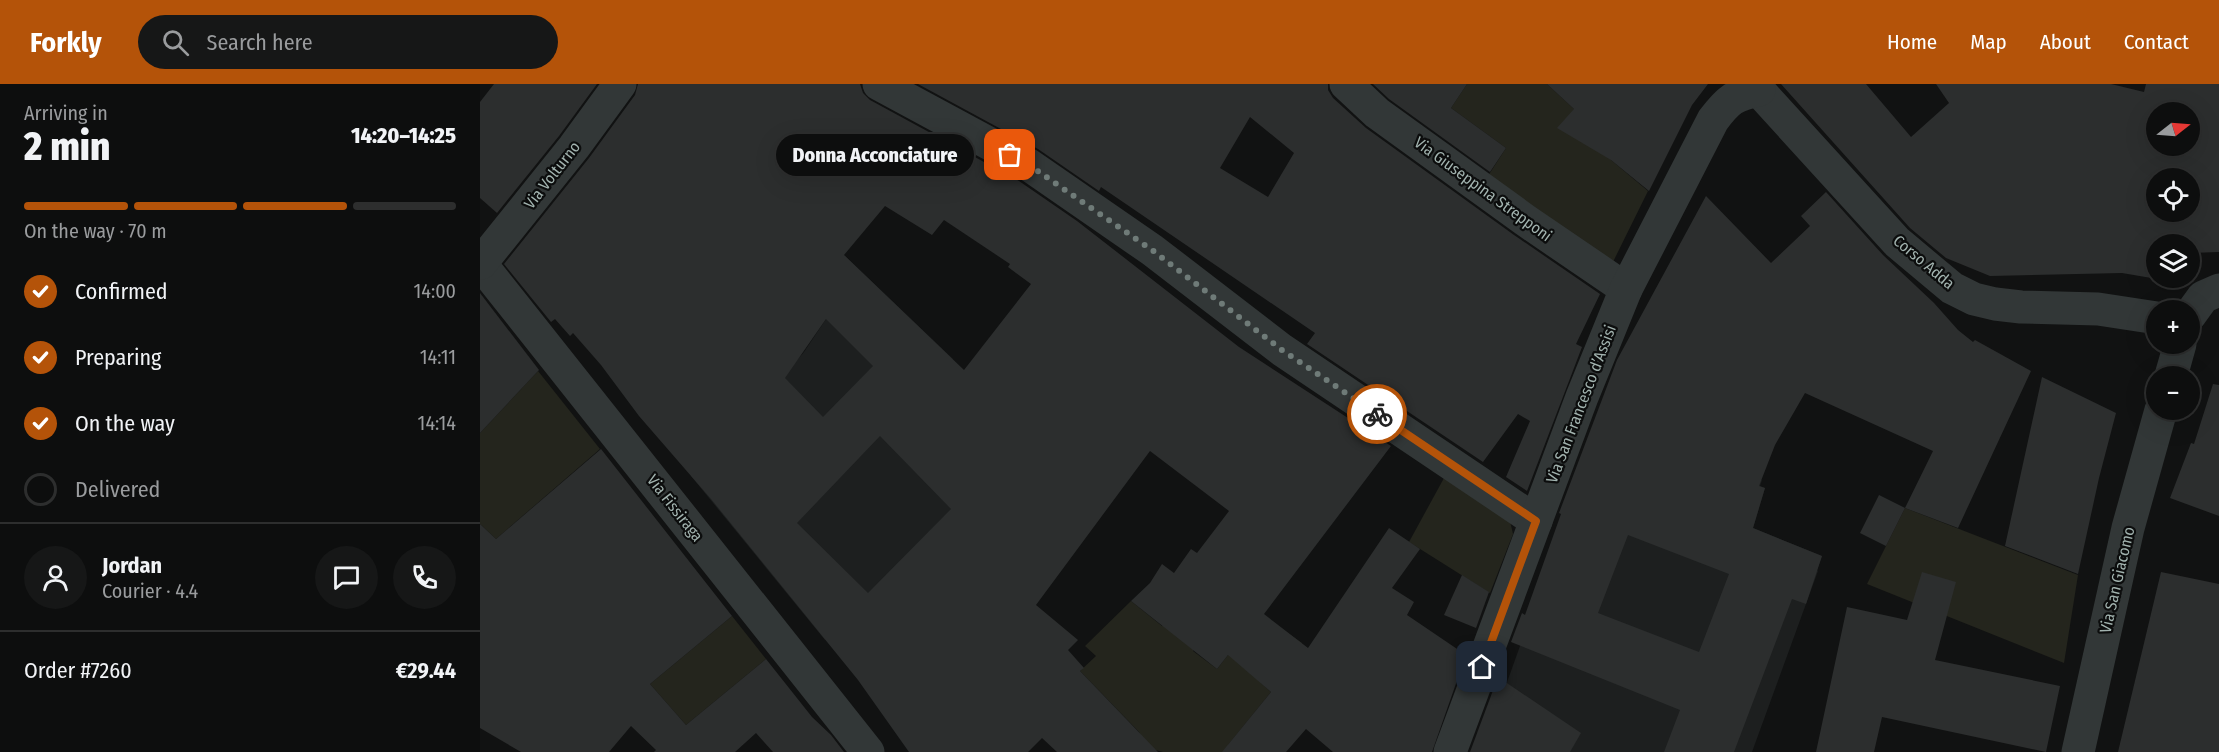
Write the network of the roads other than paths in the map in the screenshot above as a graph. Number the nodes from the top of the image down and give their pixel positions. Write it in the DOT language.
graph roads {
  1 [pos="620,84"];
  2 [pos="879,84"];
  3 [pos="1346,84"];
  4 [pos="1756,87"];
  5 [pos="480,263"];
  6 [pos="1626,289"];
  7 [pos="2219,290"];
  8 [pos="2200,301"];
  9 [pos="2146,316"];
  10 [pos="2158,420"];
  11 [pos="1536,521"];
  12 [pos="868,752"];
  13 [pos="1450,752"];
  14 [pos="2078,752"];
  1 -- 5 [label="street, Via Volturno"];
  2 -- 11 [label="street"];
  3 -- 6 [label="street, Via Giuseppina Strepponi"];
  4 -- 6 [label="street, Via San Francesco d’Assisi"];
  4 -- 9 [label="street, Corso Adda"];
  5 -- 12 [label="street, Via Fissiraga"];
  6 -- 11 [label="street, Via San Francesco d’Assisi"];
  7 -- 8 [label="street"];
  10 -- 14 [label="street, Via San Giacomo"];
  11 -- 13 [label="street, Via San Francesco d’Assisi"];
}
